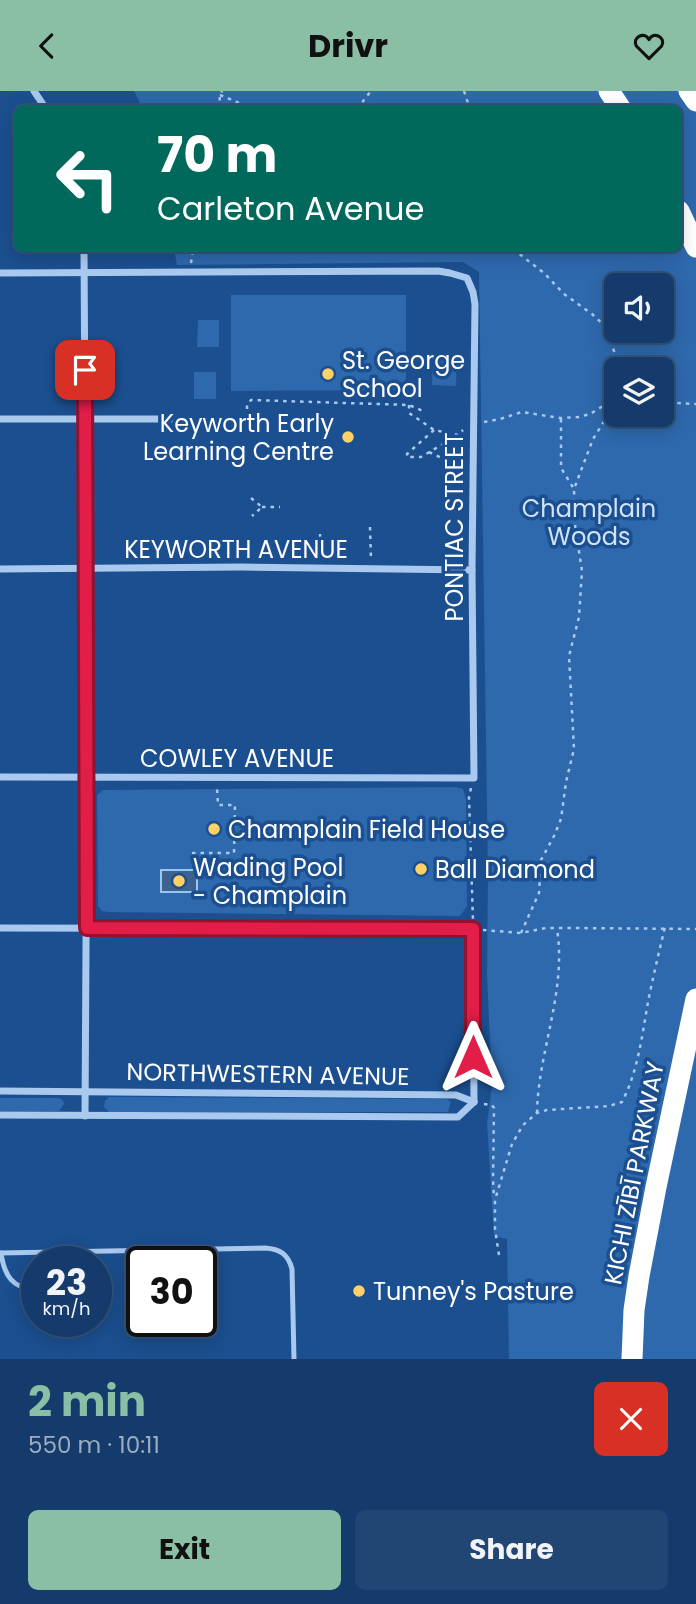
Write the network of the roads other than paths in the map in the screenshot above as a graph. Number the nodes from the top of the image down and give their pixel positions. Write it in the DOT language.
graph roads {
  1 [pos="689,91"];
  2 [pos="696,101"];
  3 [pos="682,217"];
  4 [pos="696,247"];
  5 [pos="84,252"];
  6 [pos="0,272"];
  7 [pos="85,273"];
  8 [pos="0,419"];
  9 [pos="85,419"];
  10 [pos="175,419"];
  11 [pos="0,569"];
  12 [pos="86,569"];
  13 [pos="472,570"];
  14 [pos="0,777"];
  15 [pos="87,777"];
  16 [pos="474,778"];
  17 [pos="0,928"];
  18 [pos="87,928"];
  19 [pos="696,999"];
  20 [pos="0,1091"];
  21 [pos="85,1091"];
  22 [pos="474,1102"];
  23 [pos="0,1115"];
  24 [pos="85,1116"];
  25 [pos="1,1253"];
  26 [pos="21,1287"];
  27 [pos="294,1359"];
  28 [pos="632,1359"];
  1 -- 2 [label="highway"];
  3 -- 4 [label="highway"];
  5 -- 7 [label="street"];
  6 -- 7 [label="street"];
  7 -- 9 [label="street"];
  7 -- 13 [label="street, PONTIAC STREET"];
  8 -- 9 [label="street"];
  9 -- 10 [label="street"];
  9 -- 12 [label="street"];
  11 -- 12 [label="street, KEYWORTH AVENUE"];
  12 -- 13 [label="street, KEYWORTH AVENUE"];
  12 -- 15 [label="street"];
  13 -- 16 [label="street, PONTIAC STREET"];
  14 -- 15 [label="street, COWLEY AVENUE"];
  15 -- 16 [label="street, COWLEY AVENUE"];
  15 -- 18 [label="street"];
  17 -- 18 [label="street"];
  18 -- 21 [label="street"];
  18 -- 22 [label="street"];
  19 -- 28 [label="highway, KICHI ZĪBĪ PARKWAY"];
  20 -- 21 [label="street, NORTHWESTERN AVENUE"];
  21 -- 22 [label="street, NORTHWESTERN AVENUE"];
  21 -- 24 [label="street"];
  22 -- 24 [label="street, NORTHWESTERN AVENUE"];
  23 -- 24 [label="street, NORTHWESTERN AVENUE"];
  25 -- 26 [label="lane"];
  25 -- 27 [label="lane"];
}
